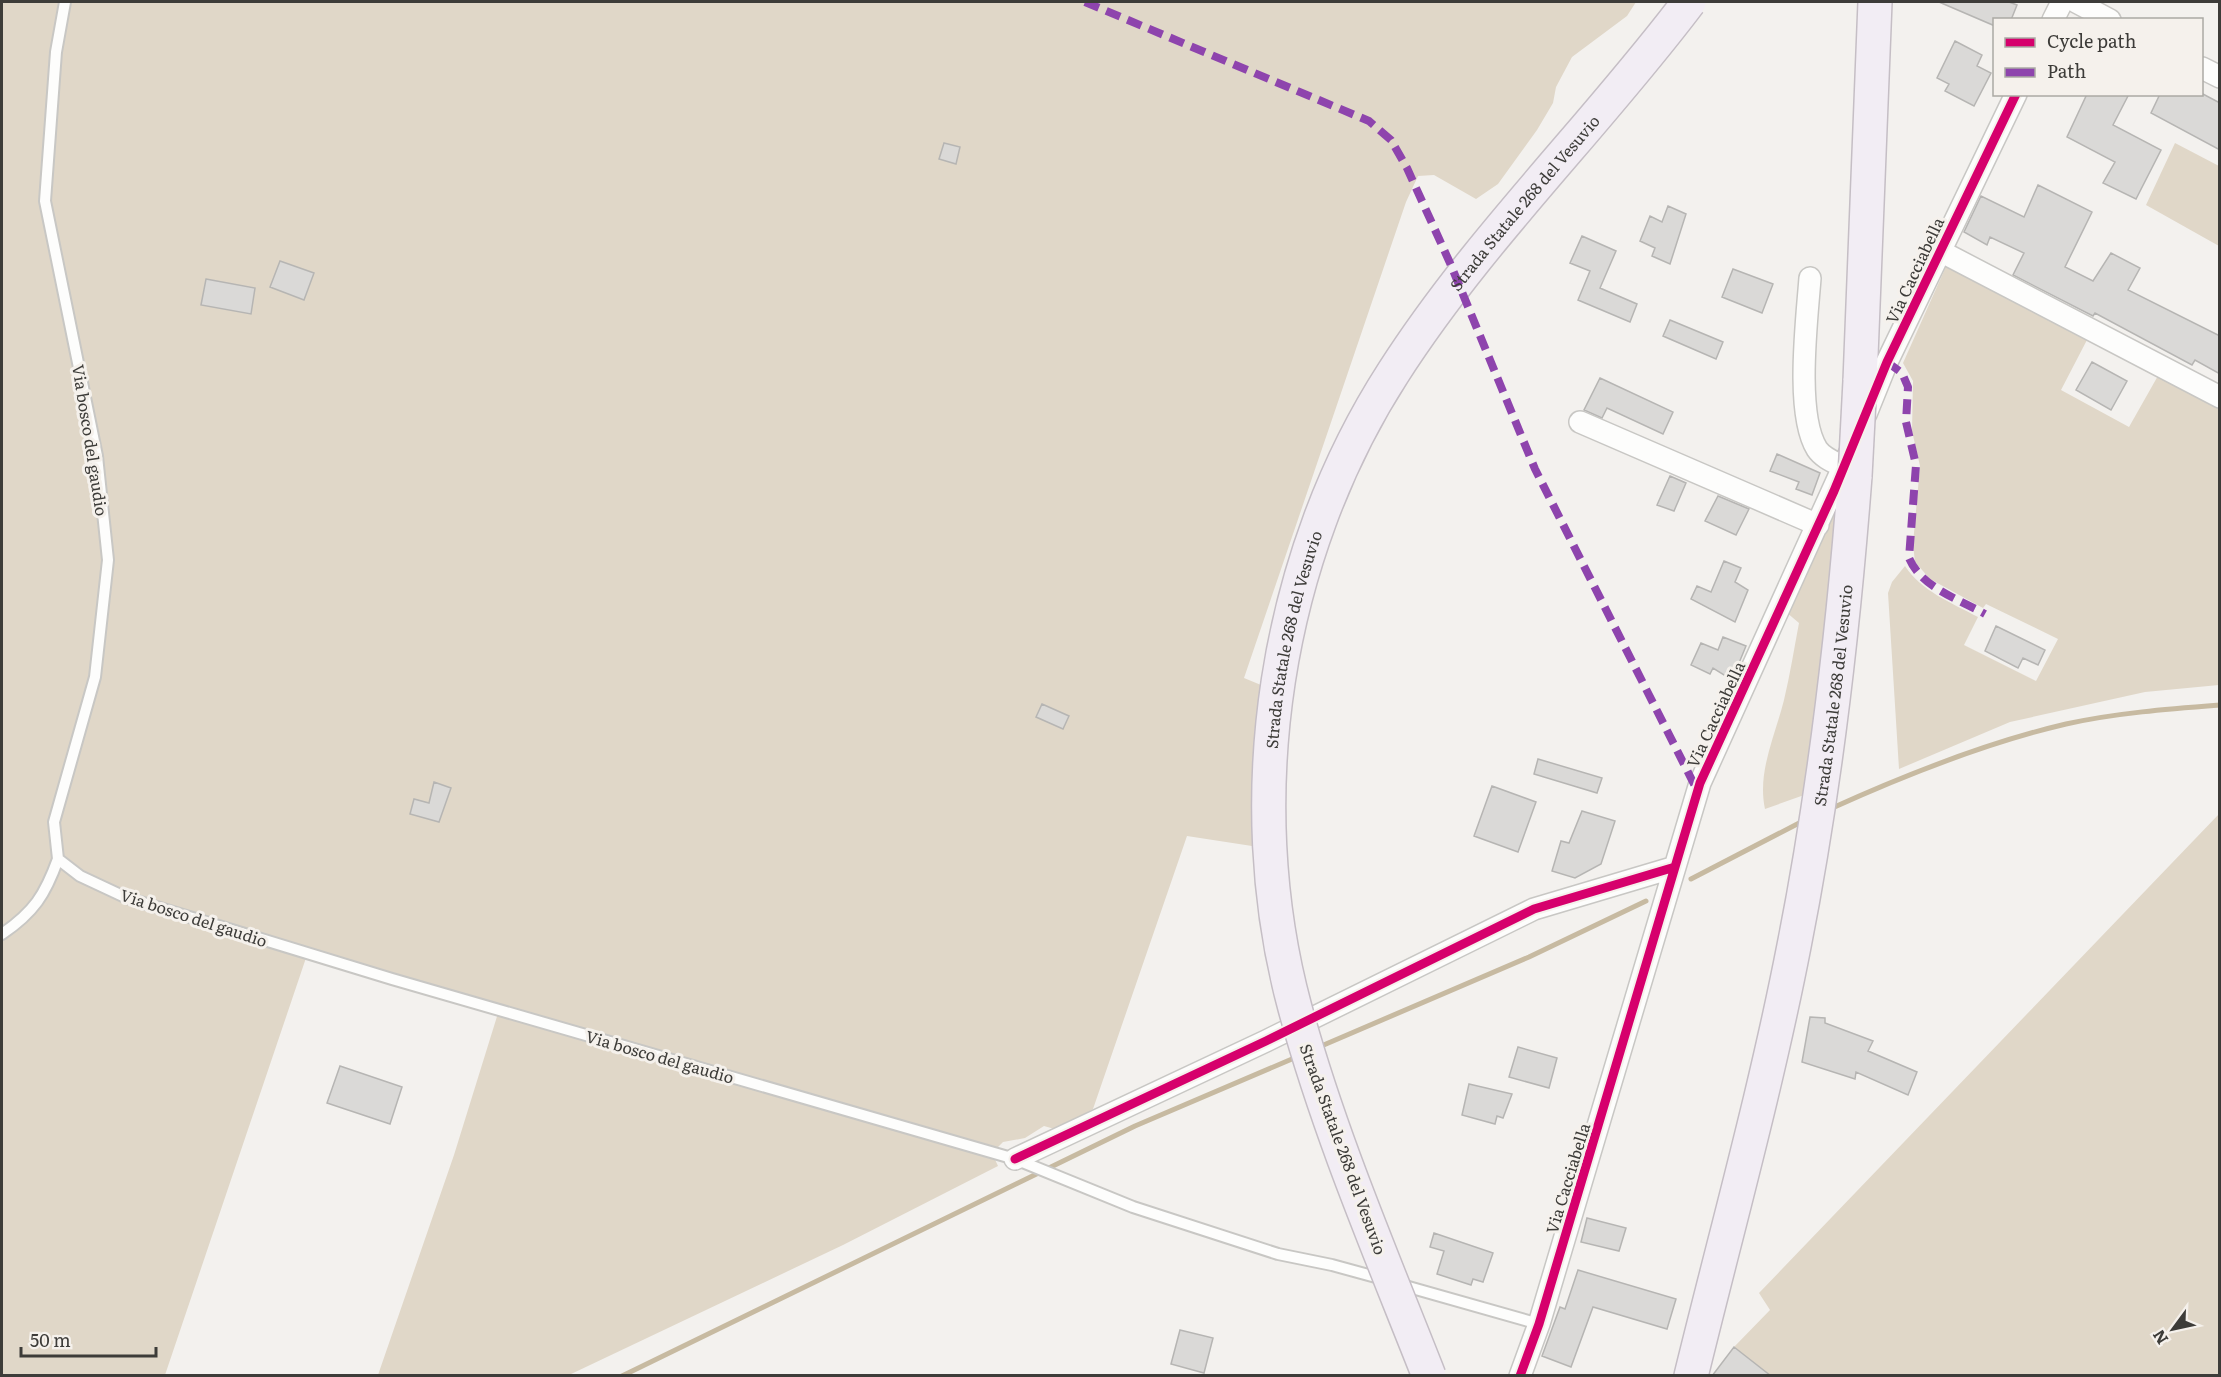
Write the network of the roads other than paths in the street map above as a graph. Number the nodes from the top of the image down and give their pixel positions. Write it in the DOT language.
graph roads {
  1 [pos="65,2"];
  2 [pos="1689,2"];
  3 [pos="1875,2"];
  4 [pos="2062,2"];
  5 [pos="2076,2"];
  6 [pos="2054,18"];
  7 [pos="2106,18"];
  8 [pos="2203,68"];
  9 [pos="2220,77"];
  10 [pos="2015,96"];
  11 [pos="1940,250"];
  12 [pos="1810,278"];
  13 [pos="2220,397"];
  14 [pos="1580,422"];
  15 [pos="1850,471"];
  16 [pos="1818,525"];
  17 [pos="58,859"];
  18 [pos="1675,867"];
  19 [pos="2,934"];
  20 [pos="1025,1163"];
  21 [pos="1539,1324"];
  22 [pos="1429,1376"];
  23 [pos="1520,1376"];
  24 [pos="1691,1376"];
  1 -- 17 [label="lane, Via bosco del gaudio"];
  2 -- 22 [label="highway, Strada Statale 268 del Vesuvio, bridge"];
  3 -- 15 [label="highway, Strada Statale 268 del Vesuvio, bridge"];
  4 -- 6 [label="street"];
  5 -- 7 [label="street"];
  8 -- 9 [label="street"];
  10 -- 11 [label="street, Via Cacciabella"];
  11 -- 13 [label="street"];
  11 -- 15 [label="street, Via Cacciabella"];
  12 -- 15 [label="street"];
  14 -- 16 [label="street"];
  15 -- 16 [label="street, Via Cacciabella"];
  15 -- 24 [label="highway, Strada Statale 268 del Vesuvio"];
  16 -- 18 [label="street, Via Cacciabella"];
  17 -- 19 [label="lane"];
  17 -- 20 [label="lane, Via bosco del gaudio"];
  18 -- 20 [label="street"];
  18 -- 21 [label="street, Via Cacciabella"];
  20 -- 21 [label="lane, Via bosco del gaudio"];
  21 -- 23 [label="street, Via Cacciabella"];
}
